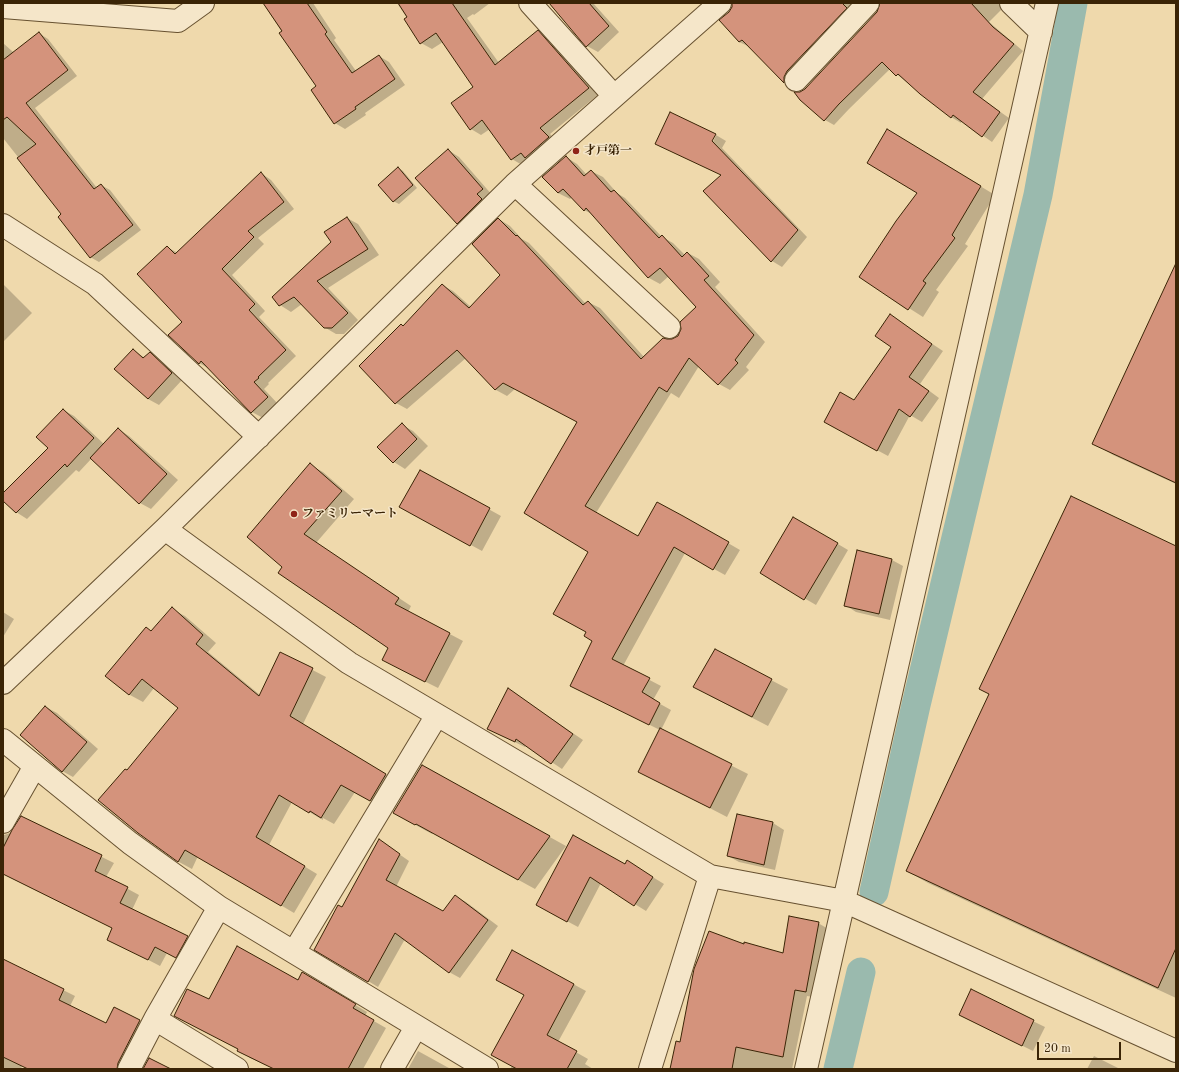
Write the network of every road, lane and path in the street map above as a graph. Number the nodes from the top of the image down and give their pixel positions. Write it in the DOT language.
graph roads {
  1 [pos="204,3"];
  2 [pos="530,3"];
  3 [pos="720,3"];
  4 [pos="868,3"];
  5 [pos="1011,3"];
  6 [pos="1048,3"];
  7 [pos="3,7"];
  8 [pos="1041,32"];
  9 [pos="796,80"];
  10 [pos="614,96"];
  11 [pos="515,184"];
  12 [pos="3,225"];
  13 [pos="669,327"];
  14 [pos="259,437"];
  15 [pos="166,529"];
  16 [pos="3,683"];
  17 [pos="437,715"];
  18 [pos="3,740"];
  19 [pos="35,766"];
  20 [pos="3,822"];
  21 [pos="710,876"];
  22 [pos="844,901"];
  23 [pos="219,907"];
  24 [pos="294,952"];
  25 [pos="155,1019"];
  26 [pos="416,1027"];
  27 [pos="1176,1051"];
  28 [pos="130,1069"];
  29 [pos="237,1069"];
  30 [pos="392,1069"];
  31 [pos="487,1069"];
  32 [pos="650,1069"];
  33 [pos="806,1069"];
  1 -- 7 [label="street"];
  2 -- 10 [label="street"];
  3 -- 10 [label="street"];
  4 -- 9 [label="street"];
  5 -- 8 [label="street"];
  6 -- 8 [label="street"];
  8 -- 22 [label="street"];
  10 -- 11 [label="street"];
  11 -- 13 [label="street"];
  11 -- 14 [label="street"];
  12 -- 14 [label="street"];
  14 -- 15 [label="street"];
  15 -- 16 [label="street"];
  15 -- 17 [label="street"];
  17 -- 21 [label="street"];
  17 -- 24 [label="street"];
  18 -- 19 [label="street"];
  19 -- 20 [label="street"];
  19 -- 23 [label="street"];
  21 -- 22 [label="street"];
  21 -- 32 [label="street"];
  22 -- 27 [label="street"];
  22 -- 33 [label="street"];
  23 -- 24 [label="street"];
  23 -- 25 [label="street"];
  24 -- 26 [label="street"];
  25 -- 28 [label="street"];
  25 -- 29 [label="street"];
  26 -- 30 [label="street"];
  26 -- 31 [label="street"];
}
